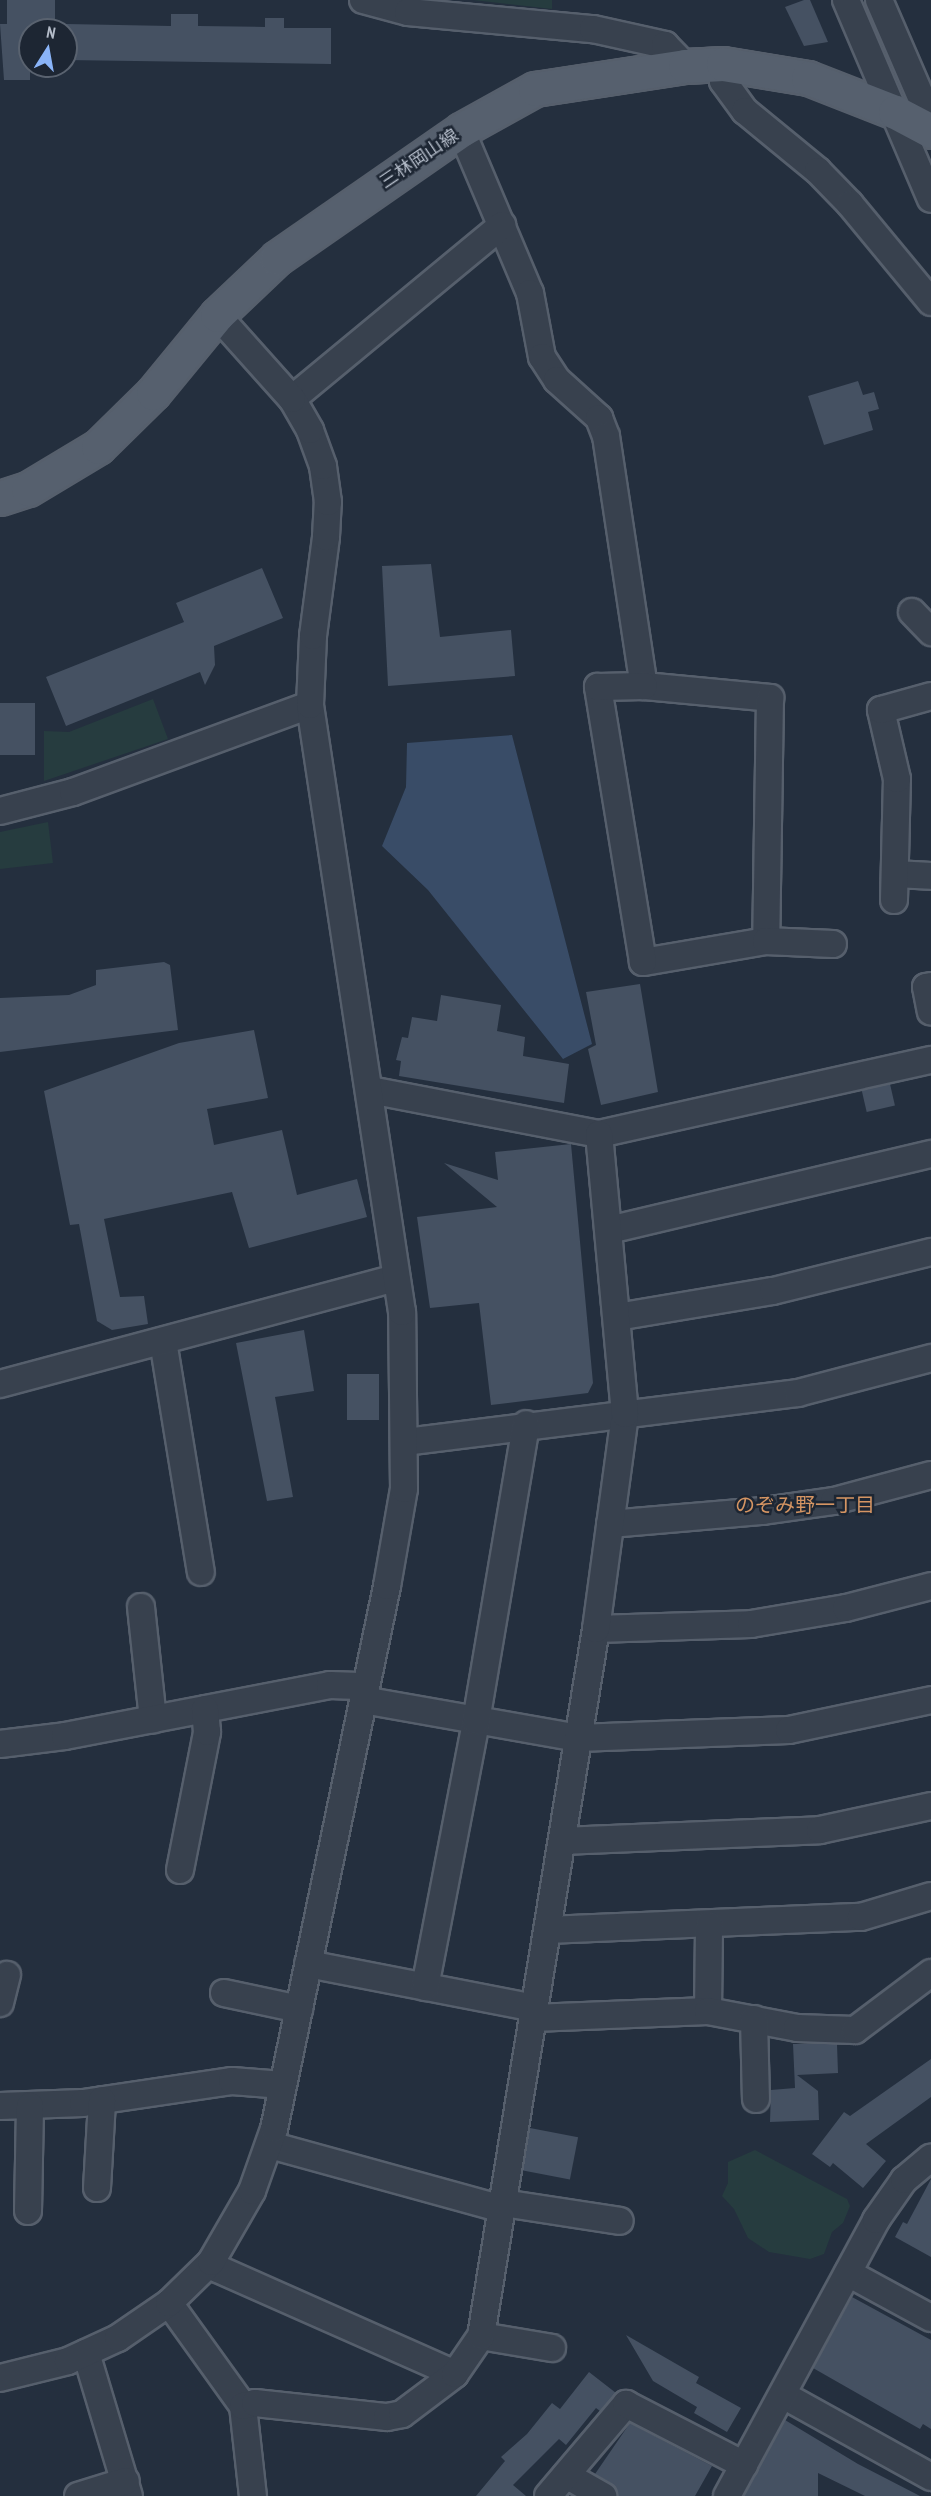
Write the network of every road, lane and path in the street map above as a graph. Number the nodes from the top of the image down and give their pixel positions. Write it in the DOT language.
graph roads {
  1 [pos="363,0"];
  2 [pos="846,0"];
  3 [pos="879,0"];
  4 [pos="723,64"];
  5 [pos="685,66"];
  6 [pos="896,112"];
  7 [pos="931,120"];
  8 [pos="461,130"];
  9 [pos="931,131"];
  10 [pos="931,199"];
  11 [pos="502,225"];
  12 [pos="931,303"];
  13 [pos="217,315"];
  14 [pos="292,399"];
  15 [pos="0,498"];
  16 [pos="912,612"];
  17 [pos="931,632"];
  18 [pos="644,686"];
  19 [pos="931,696"];
  20 [pos="310,705"];
  21 [pos="0,811"];
  22 [pos="895,874"];
  23 [pos="931,876"];
  24 [pos="894,900"];
  25 [pos="766,941"];
  26 [pos="833,945"];
  27 [pos="931,986"];
  28 [pos="931,1012"];
  29 [pos="931,1060"];
  30 [pos="370,1090"];
  31 [pos="599,1134"];
  32 [pos="931,1154"];
  33 [pos="609,1230"];
  34 [pos="931,1252"];
  35 [pos="396,1278"];
  36 [pos="617,1317"];
  37 [pos="163,1341"];
  38 [pos="931,1358"];
  39 [pos="0,1384"];
  40 [pos="625,1414"];
  41 [pos="526,1424"];
  42 [pos="405,1442"];
  43 [pos="931,1475"];
  44 [pos="610,1524"];
  45 [pos="201,1572"];
  46 [pos="931,1586"];
  47 [pos="141,1607"];
  48 [pos="596,1629"];
  49 [pos="365,1693"];
  50 [pos="931,1700"];
  51 [pos="205,1709"];
  52 [pos="153,1719"];
  53 [pos="476,1721"];
  54 [pos="578,1738"];
  55 [pos="0,1744"];
  56 [pos="931,1806"];
  57 [pos="562,1841"];
  58 [pos="180,1870"];
  59 [pos="931,1896"];
  60 [pos="709,1925"];
  61 [pos="548,1930"];
  62 [pos="308,1964"];
  63 [pos="931,1973"];
  64 [pos="7,1975"];
  65 [pos="425,1987"];
  66 [pos="224,1993"];
  67 [pos="0,2003"];
  68 [pos="299,2008"];
  69 [pos="708,2011"];
  70 [pos="534,2013"];
  71 [pos="754,2019"];
  72 [pos="283,2085"];
  73 [pos="756,2099"];
  74 [pos="102,2100"];
  75 [pos="0,2106"];
  76 [pos="30,2106"];
  77 [pos="270,2145"];
  78 [pos="931,2157"];
  79 [pos="97,2188"];
  80 [pos="502,2206"];
  81 [pos="28,2211"];
  82 [pos="620,2221"];
  83 [pos="211,2262"];
  84 [pos="848,2273"];
  85 [pos="169,2303"];
  86 [pos="931,2318"];
  87 [pos="481,2337"];
  88 [pos="552,2348"];
  89 [pos="86,2353"];
  90 [pos="455,2374"];
  91 [pos="0,2378"];
  92 [pos="783,2395"];
  93 [pos="243,2406"];
  94 [pos="744,2465"];
  95 [pos="566,2475"];
  96 [pos="931,2477"];
  97 [pos="128,2489"];
  98 [pos="78,2496"];
  99 [pos="253,2496"];
  100 [pos="548,2496"];
  101 [pos="603,2496"];
  102 [pos="727,2496"];
  1 -- 5 [label="street"];
  2 -- 6 [label="street"];
  3 -- 7 [label="street"];
  4 -- 5 [label="main road, 三林岡山線"];
  4 -- 6 [label="main road, 三林岡山線"];
  4 -- 12 [label="street"];
  5 -- 8 [label="main road, 三林岡山線"];
  6 -- 9 [label="main road, 三林岡山線"];
  6 -- 10 [label="street"];
  8 -- 11 [label="street"];
  8 -- 13 [label="main road, 三林岡山線"];
  11 -- 14 [label="street"];
  11 -- 18 [label="street"];
  13 -- 14 [label="street"];
  13 -- 15 [label="main road, 三林岡山線"];
  14 -- 20 [label="street"];
  16 -- 17 [label="street"];
  18 -- 25 [label="street"];
  18 -- 25 [label="street"];
  19 -- 22 [label="street"];
  20 -- 21 [label="street"];
  20 -- 30 [label="street"];
  22 -- 23 [label="street"];
  22 -- 24 [label="street"];
  25 -- 26 [label="street"];
  27 -- 28 [label="street"];
  29 -- 31 [label="street"];
  30 -- 31 [label="street"];
  30 -- 35 [label="street"];
  31 -- 33 [label="street"];
  32 -- 33 [label="street"];
  33 -- 36 [label="street"];
  34 -- 36 [label="street"];
  35 -- 37 [label="street"];
  35 -- 42 [label="street"];
  36 -- 40 [label="street"];
  37 -- 39 [label="street"];
  37 -- 45 [label="street"];
  38 -- 40 [label="street"];
  40 -- 41 [label="street"];
  40 -- 44 [label="street"];
  41 -- 42 [label="street"];
  41 -- 53 [label="street"];
  42 -- 49 [label="street"];
  43 -- 44 [label="street"];
  44 -- 48 [label="street"];
  46 -- 48 [label="street"];
  47 -- 52 [label="street"];
  48 -- 54 [label="street"];
  49 -- 51 [label="street"];
  49 -- 53 [label="street"];
  49 -- 62 [label="street"];
  50 -- 54 [label="street"];
  51 -- 52 [label="street"];
  51 -- 58 [label="street"];
  52 -- 55 [label="street"];
  53 -- 54 [label="street"];
  53 -- 65 [label="street"];
  54 -- 57 [label="street"];
  56 -- 57 [label="street"];
  57 -- 61 [label="street"];
  59 -- 60 [label="street"];
  60 -- 61 [label="street"];
  60 -- 69 [label="street"];
  61 -- 70 [label="street"];
  62 -- 65 [label="street"];
  62 -- 68 [label="street"];
  63 -- 71 [label="street"];
  64 -- 67 [label="street"];
  65 -- 70 [label="street"];
  66 -- 68 [label="street"];
  68 -- 72 [label="street"];
  69 -- 70 [label="street"];
  69 -- 71 [label="street"];
  70 -- 80 [label="street"];
  71 -- 73 [label="street"];
  72 -- 74 [label="street"];
  72 -- 77 [label="street"];
  74 -- 76 [label="street"];
  74 -- 79 [label="street"];
  75 -- 76 [label="street"];
  76 -- 81 [label="street"];
  77 -- 80 [label="street"];
  77 -- 83 [label="street"];
  78 -- 84 [label="street"];
  80 -- 82 [label="street"];
  80 -- 87 [label="street"];
  83 -- 85 [label="street"];
  83 -- 90 [label="street"];
  84 -- 86 [label="street"];
  84 -- 92 [label="street"];
  85 -- 89 [label="street"];
  85 -- 93 [label="street"];
  87 -- 88 [label="street"];
  87 -- 90 [label="street"];
  89 -- 91 [label="street"];
  89 -- 97 [label="street"];
  90 -- 93 [label="street"];
  92 -- 94 [label="street"];
  92 -- 96 [label="street"];
  93 -- 99 [label="street"];
  94 -- 95 [label="street"];
  94 -- 102 [label="street"];
  95 -- 100 [label="street"];
  95 -- 101 [label="street"];
  97 -- 98 [label="street"];
}
